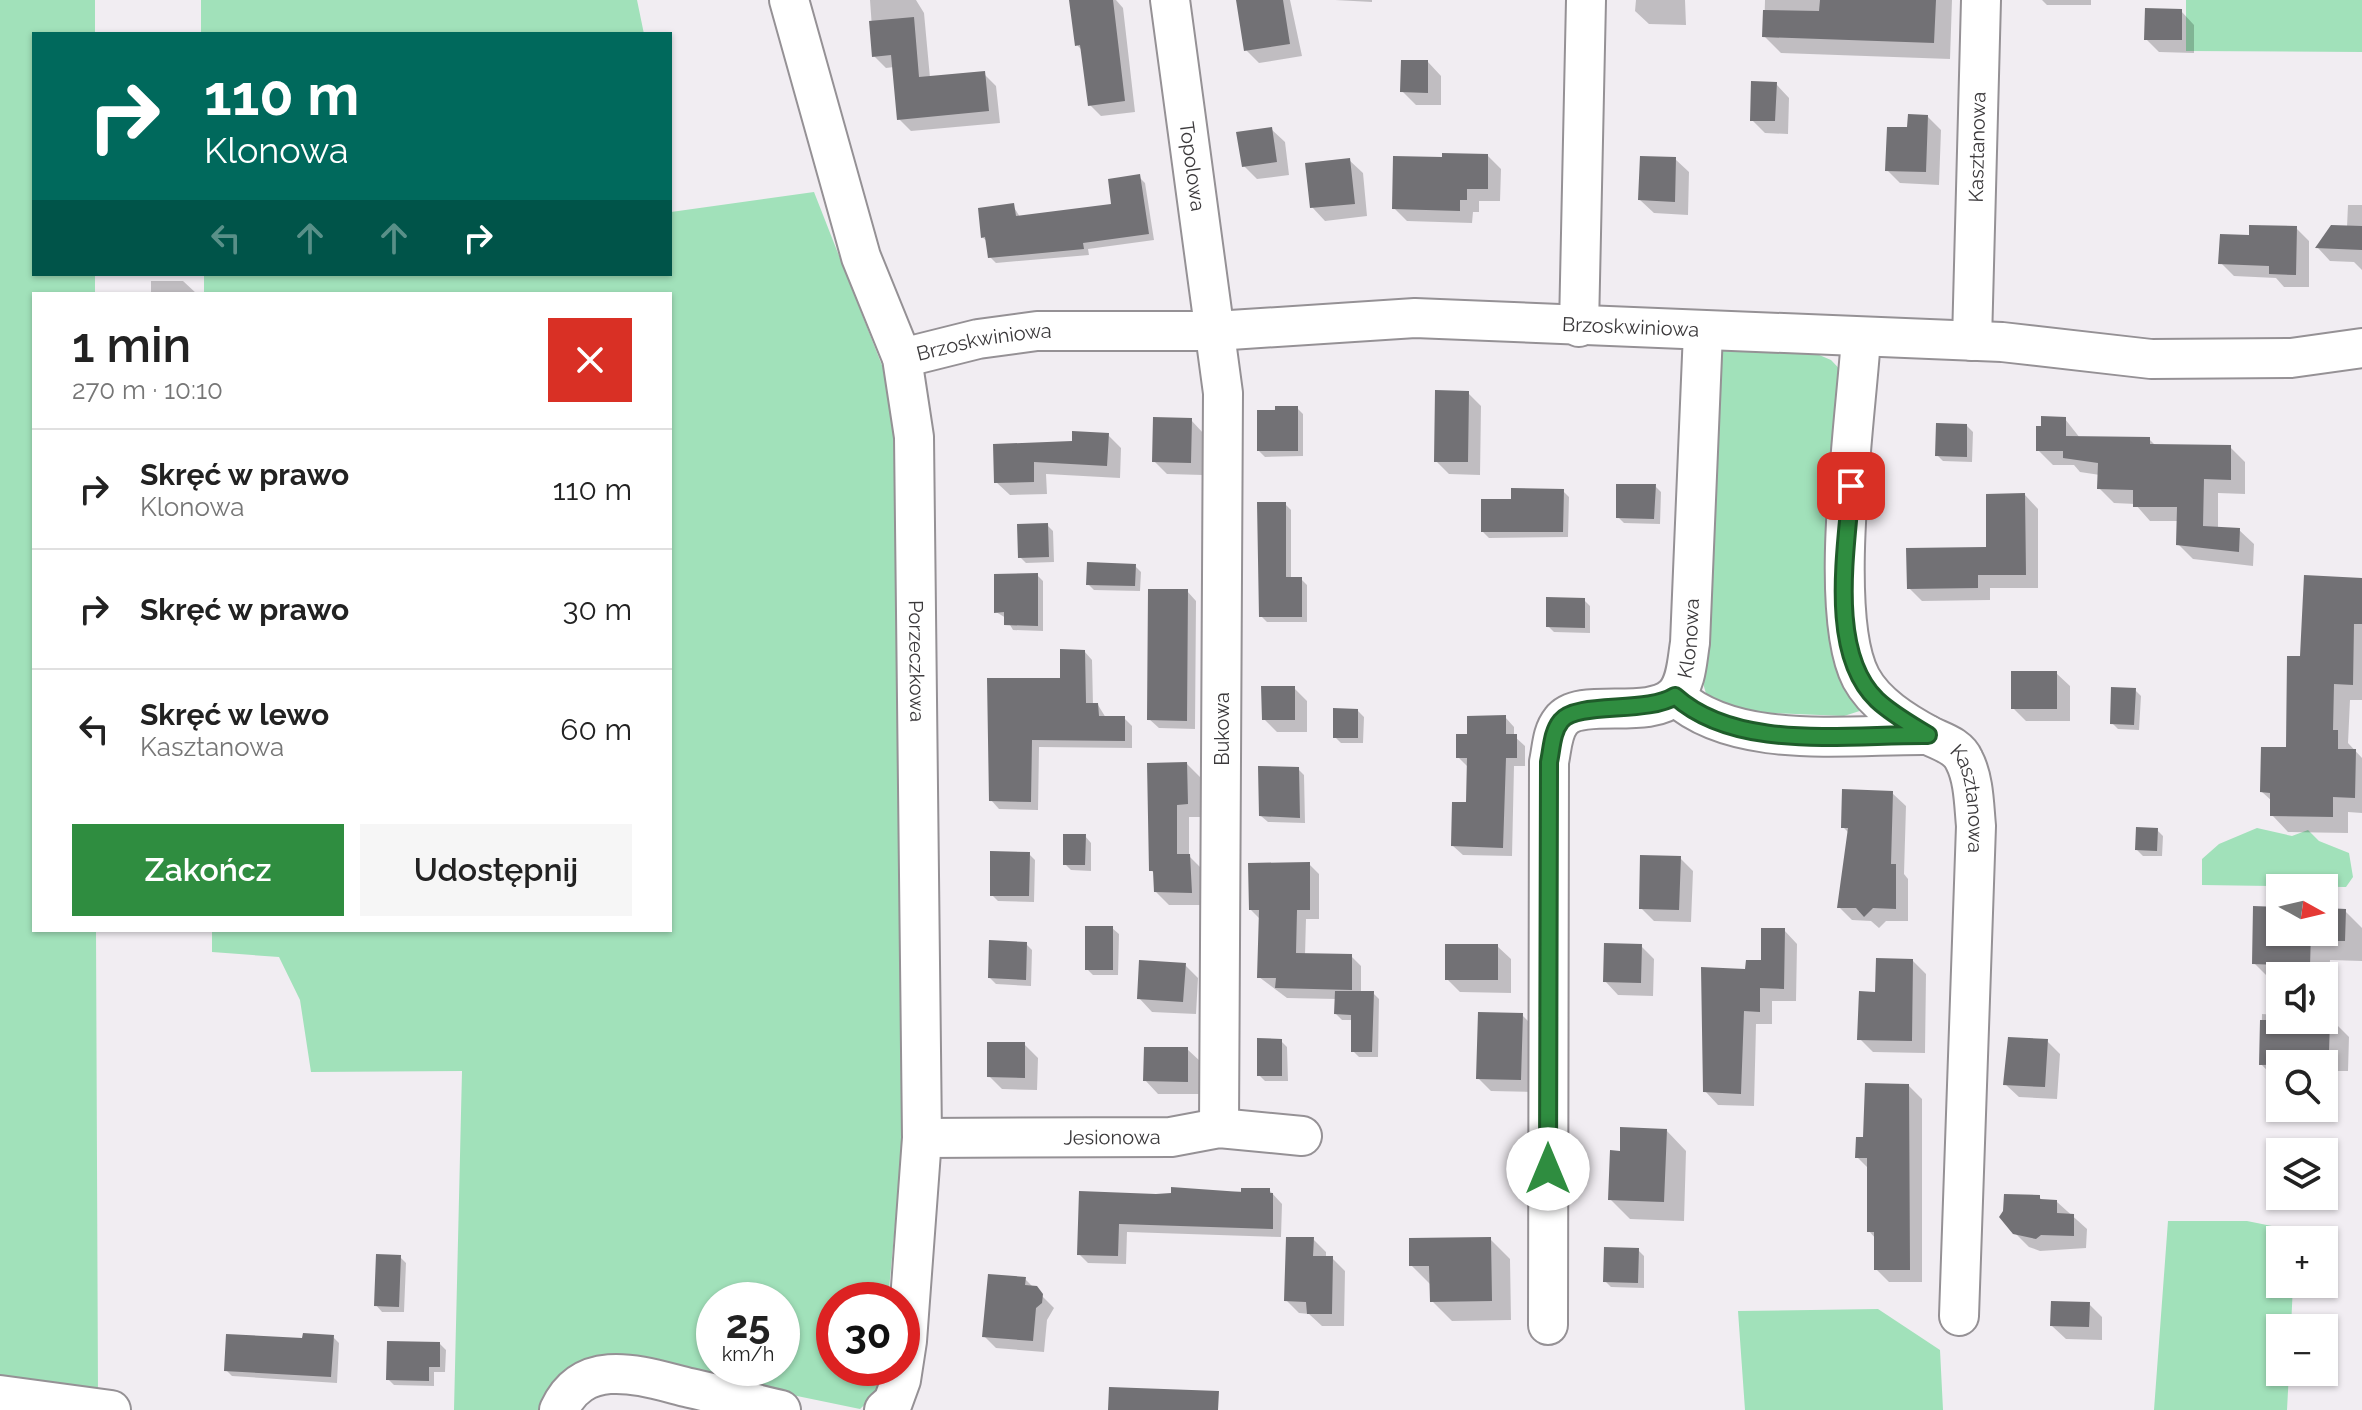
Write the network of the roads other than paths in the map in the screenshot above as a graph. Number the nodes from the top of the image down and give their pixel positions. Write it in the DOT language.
graph roads {
  1 [pos="789,0"];
  2 [pos="1170,0"];
  3 [pos="1586,0"];
  4 [pos="1981,0"];
  5 [pos="1579,327"];
  6 [pos="1215,331"];
  7 [pos="1703,332"];
  8 [pos="1861,338"];
  9 [pos="1972,341"];
  10 [pos="2362,348"];
  11 [pos="902,358"];
  12 [pos="1675,696"];
  13 [pos="1928,735"];
  14 [pos="1219,1128"];
  15 [pos="1302,1136"];
  16 [pos="922,1138"];
  17 [pos="1959,1316"];
  18 [pos="1548,1325"];
  19 [pos="0,1395"];
  20 [pos="111,1410"];
  21 [pos="559,1410"];
  22 [pos="781,1410"];
  23 [pos="884,1410"];
  1 -- 11 [label="street, Porzeczkowa"];
  2 -- 6 [label="street, Topolowa"];
  3 -- 5 [label="street"];
  4 -- 9 [label="street, Kasztanowa"];
  5 -- 6 [label="street, Brzoskwiniowa"];
  5 -- 7 [label="street, Brzoskwiniowa"];
  6 -- 11 [label="street, Brzoskwiniowa"];
  6 -- 14 [label="street, Bukowa"];
  7 -- 8 [label="street, Brzoskwiniowa"];
  7 -- 12 [label="street, Klonowa"];
  8 -- 9 [label="street, Brzoskwiniowa"];
  8 -- 13 [label="street, Kasztanowa"];
  9 -- 10 [label="street, Brzoskwiniowa"];
  11 -- 16 [label="street, Porzeczkowa"];
  12 -- 13 [label="street"];
  12 -- 18 [label="street, Klonowa"];
  13 -- 17 [label="street, Kasztanowa"];
  14 -- 15 [label="street, Jesionowa"];
  14 -- 16 [label="street, Jesionowa"];
  16 -- 23 [label="street, Porzeczkowa"];
  19 -- 20 [label="street"];
  21 -- 22 [label="street"];
}
